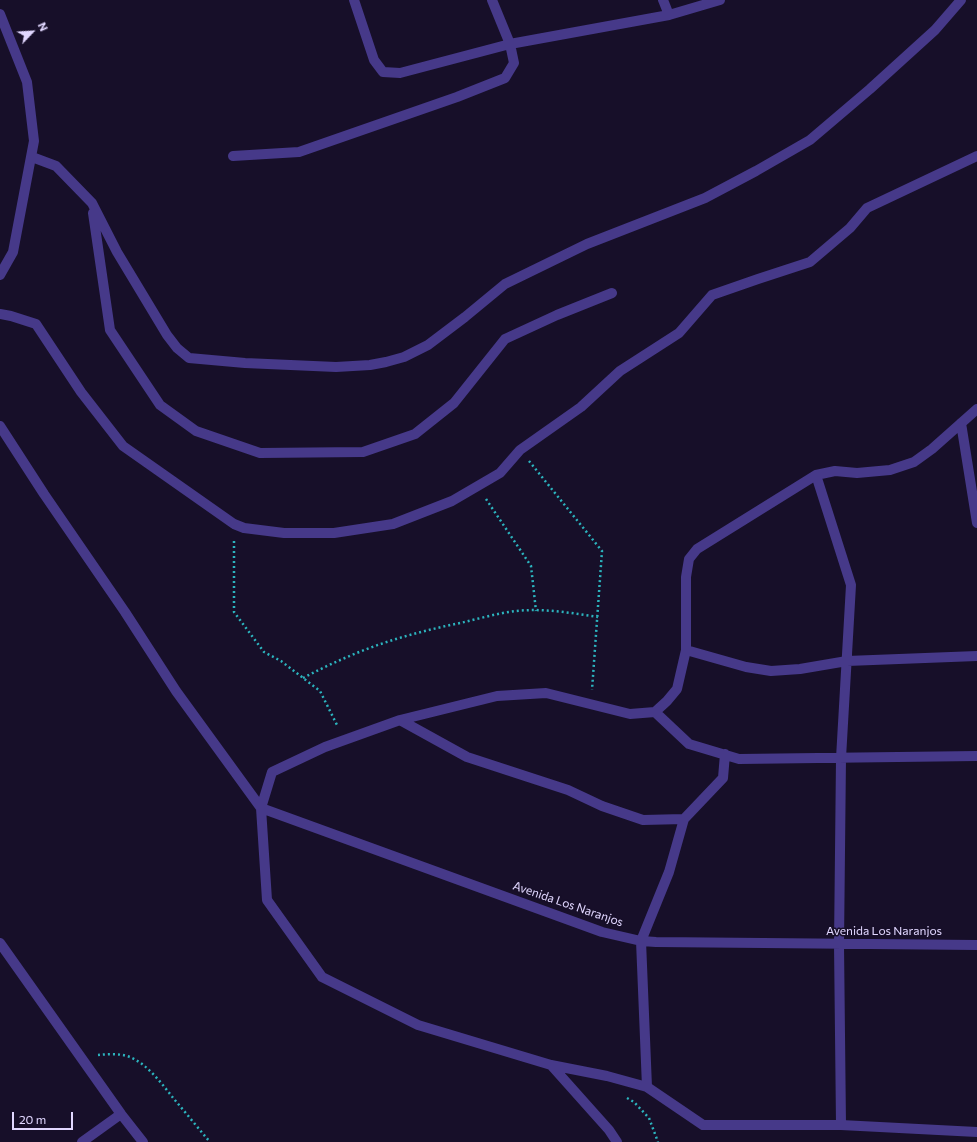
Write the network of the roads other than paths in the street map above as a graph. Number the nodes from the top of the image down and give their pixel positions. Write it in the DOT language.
graph roads {
  1 [pos="354,0"];
  2 [pos="492,0"];
  3 [pos="663,0"];
  4 [pos="720,0"];
  5 [pos="962,0"];
  6 [pos="0,14"];
  7 [pos="669,15"];
  8 [pos="510,44"];
  9 [pos="233,156"];
  10 [pos="977,156"];
  11 [pos="32,157"];
  12 [pos="92,203"];
  13 [pos="0,274"];
  14 [pos="612,293"];
  15 [pos="0,314"];
  16 [pos="977,409"];
  17 [pos="962,423"];
  18 [pos="0,426"];
  19 [pos="816,475"];
  20 [pos="977,523"];
  21 [pos="686,650"];
  22 [pos="977,656"];
  23 [pos="847,661"];
  24 [pos="655,712"];
  25 [pos="400,720"];
  26 [pos="725,754"];
  27 [pos="977,756"];
  28 [pos="841,758"];
  29 [pos="261,808"];
  30 [pos="684,819"];
  31 [pos="641,941"];
  32 [pos="0,943"];
  33 [pos="839,944"];
  34 [pos="977,945"];
  35 [pos="551,1065"];
  36 [pos="646,1087"];
  37 [pos="121,1114"];
  38 [pos="841,1125"];
  39 [pos="977,1133"];
  40 [pos="82,1142"];
  41 [pos="143,1142"];
  42 [pos="616,1142"];
  1 -- 8 [label="street"];
  2 -- 8 [label="street"];
  3 -- 7 [label="street"];
  4 -- 7 [label="street"];
  5 -- 12 [label="street"];
  6 -- 11 [label="street"];
  7 -- 8 [label="street"];
  8 -- 9 [label="street"];
  10 -- 15 [label="street"];
  11 -- 12 [label="street"];
  11 -- 13 [label="street"];
  12 -- 14 [label="street"];
  16 -- 17 [label="street"];
  17 -- 19 [label="street"];
  17 -- 20 [label="street"];
  18 -- 29 [label="street"];
  19 -- 21 [label="street"];
  19 -- 23 [label="street"];
  21 -- 23 [label="street"];
  21 -- 24 [label="street"];
  22 -- 23 [label="street"];
  23 -- 28 [label="street"];
  24 -- 25 [label="street"];
  24 -- 26 [label="street"];
  25 -- 29 [label="street"];
  25 -- 30 [label="street"];
  26 -- 28 [label="street"];
  26 -- 30 [label="street"];
  27 -- 28 [label="street"];
  28 -- 33 [label="street"];
  29 -- 31 [label="street, Avenida Los Naranjos"];
  29 -- 35 [label="street"];
  30 -- 31 [label="street"];
  31 -- 33 [label="street, Avenida Los Naranjos"];
  31 -- 36 [label="street"];
  32 -- 37 [label="street"];
  33 -- 34 [label="street, Avenida Los Naranjos"];
  33 -- 38 [label="street"];
  35 -- 36 [label="street"];
  35 -- 42 [label="street"];
  36 -- 38 [label="street"];
  37 -- 40 [label="street"];
  37 -- 41 [label="street"];
  38 -- 39 [label="street"];
}
